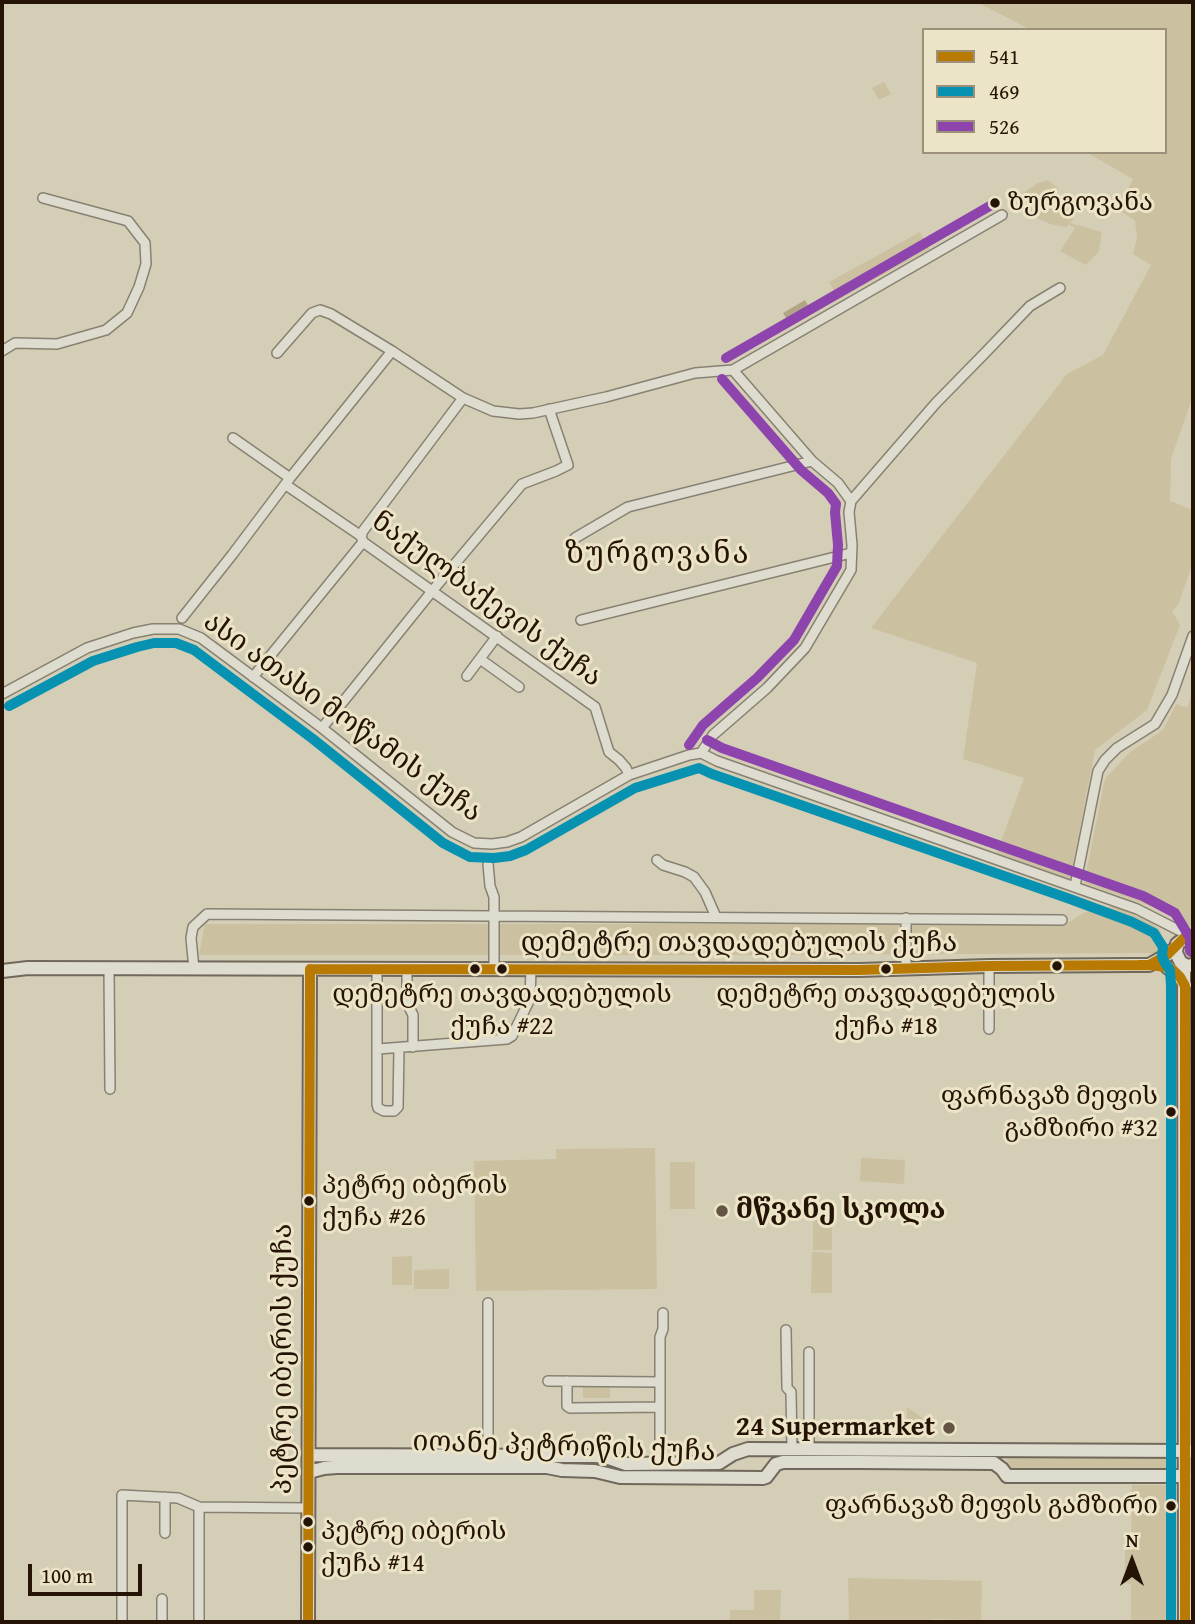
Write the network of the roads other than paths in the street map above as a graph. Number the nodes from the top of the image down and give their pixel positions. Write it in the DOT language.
graph roads {
  1 [pos="43,198"];
  2 [pos="1002,215"];
  3 [pos="1060,288"];
  4 [pos="2,351"];
  5 [pos="392,351"];
  6 [pos="277,353"];
  7 [pos="733,370"];
  8 [pos="463,398"];
  9 [pos="549,409"];
  10 [pos="233,438"];
  11 [pos="812,460"];
  12 [pos="288,482"];
  13 [pos="851,501"];
  14 [pos="575,538"];
  15 [pos="362,539"];
  16 [pos="851,553"];
  17 [pos="433,590"];
  18 [pos="182,618"];
  19 [pos="581,620"];
  20 [pos="497,636"];
  21 [pos="1193,636"];
  22 [pos="480,659"];
  23 [pos="467,676"];
  24 [pos="253,677"];
  25 [pos="519,687"];
  26 [pos="2,694"];
  27 [pos="322,729"];
  28 [pos="701,753"];
  29 [pos="629,775"];
  30 [pos="657,860"];
  31 [pos="488,864"];
  32 [pos="1075,887"];
  33 [pos="494,915"];
  34 [pos="716,917"];
  35 [pos="906,918"];
  36 [pos="1062,919"];
  37 [pos="1164,922"];
  38 [pos="1193,937"];
  39 [pos="1177,945"];
  40 [pos="1186,964"];
  41 [pos="1149,965"];
  42 [pos="989,966"];
  43 [pos="1167,967"];
  44 [pos="109,969"];
  45 [pos="194,969"];
  46 [pos="310,969"];
  47 [pos="377,969"];
  48 [pos="407,969"];
  49 [pos="495,969"];
  50 [pos="531,969"];
  51 [pos="906,969"];
  52 [pos="2,971"];
  53 [pos="1185,986"];
  54 [pos="989,1029"];
  55 [pos="413,1047"];
  56 [pos="399,1048"];
  57 [pos="378,1049"];
  58 [pos="110,1088"];
  59 [pos="488,1303"];
  60 [pos="663,1313"];
  61 [pos="786,1330"];
  62 [pos="809,1352"];
  63 [pos="548,1381"];
  64 [pos="567,1381"];
  65 [pos="660,1382"];
  66 [pos="660,1407"];
  67 [pos="809,1449"];
  68 [pos="1008,1450"];
  69 [pos="1189,1451"];
  70 [pos="782,1452"];
  71 [pos="309,1455"];
  72 [pos="488,1455"];
  73 [pos="860,1455"];
  74 [pos="563,1456"];
  75 [pos="601,1457"];
  76 [pos="471,1461"];
  77 [pos="548,1461"];
  78 [pos="660,1464"];
  79 [pos="1002,1469"];
  80 [pos="562,1470"];
  81 [pos="309,1472"];
  82 [pos="601,1472"];
  83 [pos="1185,1476"];
  84 [pos="165,1497"];
  85 [pos="200,1507"];
  86 [pos="308,1508"];
  87 [pos="165,1533"];
  88 [pos="162,1598"];
  89 [pos="122,1622"];
  90 [pos="162,1622"];
  91 [pos="199,1622"];
  92 [pos="308,1622"];
  93 [pos="1185,1622"];
  1 -- 4 [label="street"];
  2 -- 7 [label="street"];
  3 -- 13 [label="street"];
  5 -- 6 [label="street"];
  5 -- 8 [label="street"];
  5 -- 12 [label="street"];
  7 -- 9 [label="street"];
  7 -- 11 [label="street"];
  8 -- 9 [label="street"];
  8 -- 15 [label="street"];
  9 -- 17 [label="street"];
  10 -- 12 [label="street, ნაქულბაქევის ქუჩა"];
  11 -- 13 [label="street"];
  11 -- 14 [label="street"];
  12 -- 15 [label="street, ნაქულბაქევის ქუჩა"];
  12 -- 18 [label="street"];
  13 -- 16 [label="street"];
  15 -- 17 [label="street, ნაქულბაქევის ქუჩა"];
  15 -- 24 [label="street"];
  16 -- 19 [label="street"];
  16 -- 28 [label="street"];
  17 -- 20 [label="street, ნაქულბაქევის ქუჩა"];
  17 -- 27 [label="street"];
  20 -- 22 [label="street"];
  20 -- 29 [label="street, ნაქულბაქევის ქუჩა"];
  21 -- 32 [label="street"];
  22 -- 23 [label="street"];
  22 -- 25 [label="street"];
  24 -- 26 [label="street, ასი ათასი მოწამის ქუჩა"];
  24 -- 27 [label="street, ასი ათასი მოწამის ქუჩა"];
  27 -- 29 [label="street, ასი ათასი მოწამის ქუჩა"];
  28 -- 29 [label="street, ასი ათასი მოწამის ქუჩა"];
  28 -- 32 [label="street"];
  30 -- 34 [label="street"];
  31 -- 33 [label="street"];
  32 -- 37 [label="street"];
  33 -- 34 [label="street, დემეტრე თავდადებულის ქუჩა"];
  33 -- 45 [label="street, დემეტრე თავდადებულის ქუჩა"];
  33 -- 49 [label="street"];
  34 -- 35 [label="street, დემეტრე თავდადებულის ქუჩა"];
  35 -- 36 [label="street, დემეტრე თავდადებულის ქუჩა"];
  35 -- 51 [label="street"];
  37 -- 38 [label="street"];
  37 -- 39 [label="street"];
  38 -- 39 [label="street"];
  39 -- 40 [label="street"];
  39 -- 41 [label="street"];
  40 -- 43 [label="street"];
  40 -- 53 [label="street"];
  41 -- 42 [label="street, დემეტრე თავდადებულის ქუჩა"];
  41 -- 43 [label="street, დემეტრე თავდადებულის ქუჩა"];
  42 -- 51 [label="street, დემეტრე თავდადებულის ქუჩა"];
  42 -- 54 [label="street"];
  43 -- 53 [label="street"];
  44 -- 45 [label="street, დემეტრე თავდადებულის ქუჩა"];
  44 -- 52 [label="street, დემეტრე თავდადებულის ქუჩა"];
  44 -- 58 [label="street"];
  45 -- 46 [label="street, დემეტრე თავდადებულის ქუჩა"];
  46 -- 47 [label="street, დემეტრე თავდადებულის ქუჩა"];
  46 -- 71 [label="street, პეტრე იბერის ქუჩა"];
  47 -- 48 [label="street, დემეტრე თავდადებულის ქუჩა"];
  47 -- 57 [label="street"];
  48 -- 49 [label="street, დემეტრე თავდადებულის ქუჩა"];
  48 -- 55 [label="street"];
  49 -- 50 [label="street, დემეტრე თავდადებულის ქუჩა"];
  50 -- 51 [label="street, დემეტრე თავდადებულის ქუჩა"];
  50 -- 55 [label="street"];
  53 -- 69 [label="street"];
  55 -- 56 [label="street"];
  56 -- 57 [label="street"];
  56 -- 57 [label="street"];
  59 -- 72 [label="street"];
  60 -- 65 [label="street"];
  61 -- 70 [label="street"];
  62 -- 67 [label="street"];
  63 -- 64 [label="street"];
  64 -- 65 [label="street"];
  64 -- 66 [label="street"];
  65 -- 66 [label="street"];
  66 -- 78 [label="street"];
  67 -- 70 [label="street, იოანე პეტრიწის ქუჩა"];
  67 -- 73 [label="street, იოანე პეტრიწის ქუჩა"];
  68 -- 69 [label="street, იოანე პეტრიწის ქუჩა"];
  68 -- 73 [label="street, იოანე პეტრიწის ქუჩა"];
  68 -- 79 [label="street"];
  69 -- 83 [label="street"];
  70 -- 73 [label="street, იოანე პეტრიწის ქუჩა"];
  70 -- 78 [label="street, იოანე პეტრიწის ქუჩა"];
  70 -- 82 [label="street, იოანე პეტრიწის ქუჩა"];
  71 -- 76 [label="street, იოანე პეტრიწის ქუჩა"];
  71 -- 81 [label="street, პეტრე იბერის ქუჩა"];
  72 -- 76 [label="street, იოანე პეტრიწის ქუჩა"];
  72 -- 77 [label="street, იოანე პეტრიწის ქუჩა"];
  73 -- 79 [label="street, იოანე პეტრიწის ქუჩა"];
  74 -- 75 [label="street, იოანე პეტრიწის ქუჩა"];
  74 -- 77 [label="street, იოანე პეტრიწის ქუჩა"];
  74 -- 80 [label="street"];
  75 -- 78 [label="street, იოანე პეტრიწის ქუჩა"];
  75 -- 82 [label="street"];
  76 -- 77 [label="street, იოანე პეტრიწის ქუჩა"];
  76 -- 81 [label="street, იოანე პეტრიწის ქუჩა"];
  77 -- 80 [label="street, იოანე პეტრიწის ქუჩა"];
  79 -- 83 [label="street, იოანე პეტრიწის ქუჩა"];
  80 -- 82 [label="street, იოანე პეტრიწის ქუჩა"];
  81 -- 86 [label="street, პეტრე იბერის ქუჩა"];
  83 -- 93 [label="street"];
  84 -- 85 [label="street"];
  84 -- 87 [label="street"];
  84 -- 89 [label="street"];
  85 -- 86 [label="street"];
  85 -- 91 [label="street"];
  86 -- 92 [label="street, პეტრე იბერის ქუჩა"];
  88 -- 90 [label="street"];
}
